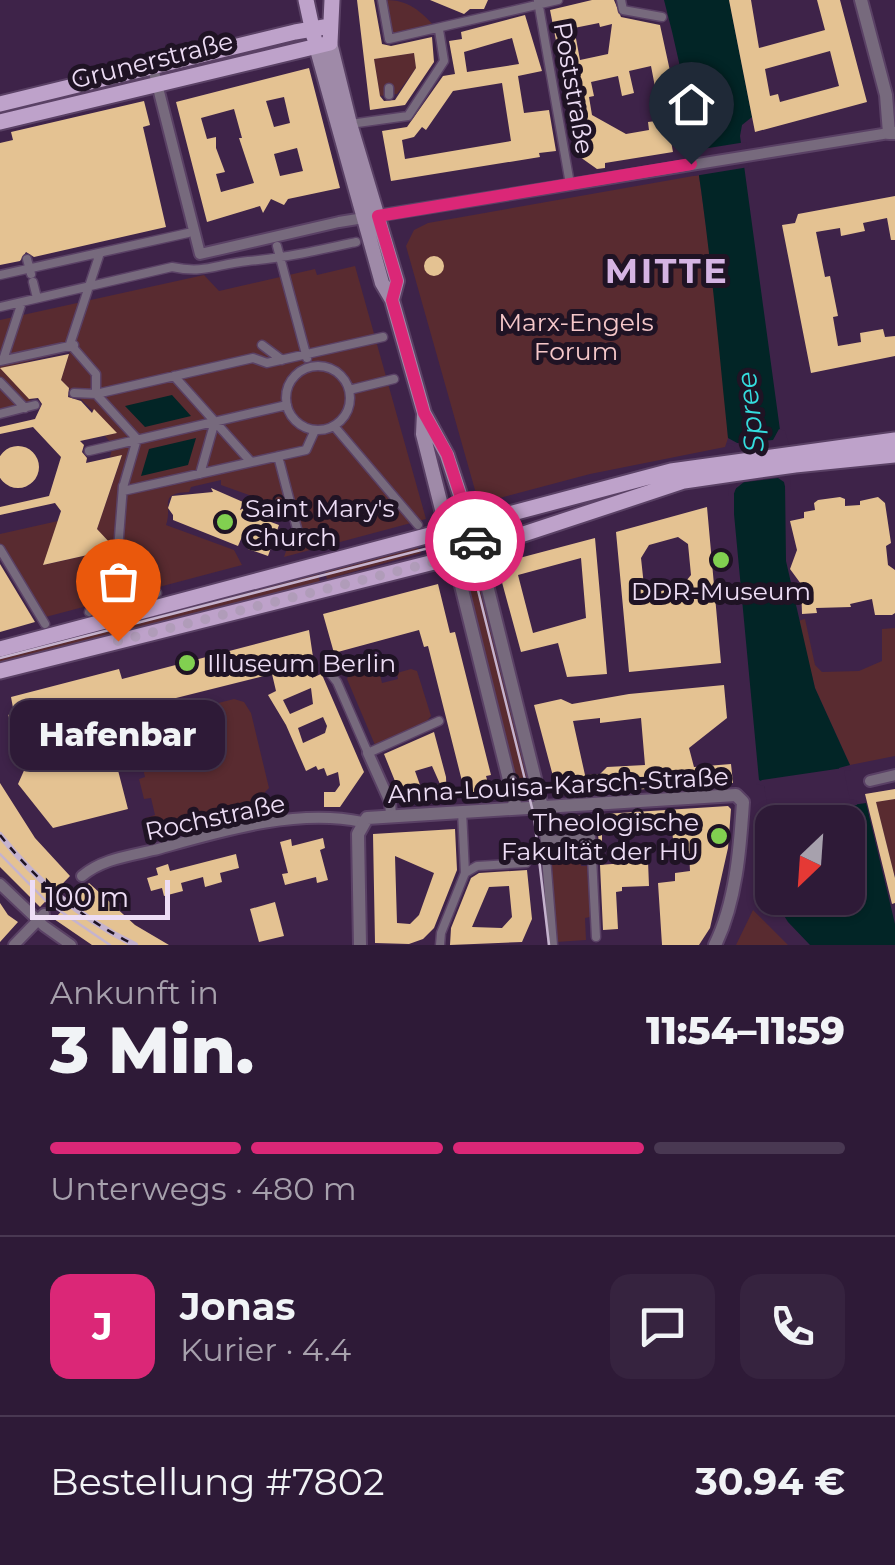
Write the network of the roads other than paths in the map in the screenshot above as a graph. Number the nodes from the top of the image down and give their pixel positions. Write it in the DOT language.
graph roads {
  1 [pos="306,0"];
  2 [pos="332,0"];
  3 [pos="382,0"];
  4 [pos="558,0"];
  5 [pos="621,0"];
  6 [pos="861,0"];
  7 [pos="539,2"];
  8 [pos="662,17"];
  9 [pos="312,28"];
  10 [pos="439,30"];
  11 [pos="326,38"];
  12 [pos="155,77"];
  13 [pos="891,100"];
  14 [pos="0,104"];
  15 [pos="391,107"];
  16 [pos="392,118"];
  17 [pos="0,122"];
  18 [pos="350,124"];
  19 [pos="892,133"];
  20 [pos="570,184"];
  21 [pos="370,217"];
  22 [pos="191,232"];
  23 [pos="356,242"];
  24 [pos="277,246"];
  25 [pos="100,253"];
  26 [pos="280,259"];
  27 [pos="177,268"];
  28 [pos="30,271"];
  29 [pos="0,275"];
  30 [pos="180,280"];
  31 [pos="88,286"];
  32 [pos="37,298"];
  33 [pos="22,302"];
  34 [pos="0,307"];
  35 [pos="382,338"];
  36 [pos="73,345"];
  37 [pos="262,345"];
  38 [pos="306,354"];
  39 [pos="2,360"];
  40 [pos="282,360"];
  41 [pos="310,368"];
  42 [pos="174,376"];
  43 [pos="394,379"];
  44 [pos="0,382"];
  45 [pos="348,390"];
  46 [pos="74,393"];
  47 [pos="96,394"];
  48 [pos="287,405"];
  49 [pos="424,413"];
  50 [pos="0,414"];
  51 [pos="215,421"];
  52 [pos="334,426"];
  53 [pos="315,430"];
  54 [pos="137,439"];
  55 [pos="895,440"];
  56 [pos="89,450"];
  57 [pos="278,456"];
  58 [pos="895,456"];
  59 [pos="794,458"];
  60 [pos="251,462"];
  61 [pos="720,468"];
  62 [pos="200,474"];
  63 [pos="123,487"];
  64 [pos="470,524"];
  65 [pos="418,525"];
  66 [pos="449,530"];
  67 [pos="301,544"];
  68 [pos="478,549"];
  69 [pos="0,550"];
  70 [pos="118,550"];
  71 [pos="454,557"];
  72 [pos="157,594"];
  73 [pos="89,612"];
  74 [pos="45,624"];
  75 [pos="0,649"];
  76 [pos="327,668"];
  77 [pos="0,671"];
  78 [pos="440,720"];
  79 [pos="368,754"];
  80 [pos="895,775"];
  81 [pos="870,781"];
  82 [pos="542,806"];
  83 [pos="516,808"];
  84 [pos="462,811"];
  85 [pos="391,815"];
  86 [pos="368,819"];
  87 [pos="547,840"];
  88 [pos="526,862"];
  89 [pos="465,873"];
  90 [pos="82,876"];
  91 [pos="0,884"];
  92 [pos="41,917"];
  93 [pos="596,936"];
  94 [pos="14,945"];
  95 [pos="71,945"];
  96 [pos="360,945"];
  97 [pos="440,945"];
  98 [pos="553,945"];
  99 [pos="715,945"];
  1 -- 9 [label="main road"];
  2 -- 11 [label="main road"];
  3 -- 10 [label="street"];
  4 -- 7 [label="street"];
  5 -- 8 [label="street"];
  6 -- 13 [label="street"];
  7 -- 10 [label="street"];
  7 -- 20 [label="street, Poststraße"];
  9 -- 11 [label="main road"];
  9 -- 12 [label="main road, Grunerstraße"];
  10 -- 16 [label="street"];
  11 -- 12 [label="main road, Grunerstraße"];
  11 -- 18 [label="main road"];
  11 -- 21 [label="main road"];
  12 -- 14 [label="main road, Grunerstraße"];
  12 -- 17 [label="main road, Grunerstraße"];
  12 -- 22 [label="street"];
  13 -- 19 [label="street"];
  15 -- 16 [label="street"];
  16 -- 18 [label="street"];
  18 -- 21 [label="main road"];
  19 -- 20 [label="street"];
  20 -- 21 [label="street"];
  21 -- 22 [label="street"];
  21 -- 49 [label="main road"];
  22 -- 25 [label="street"];
  23 -- 26 [label="street"];
  24 -- 26 [label="street"];
  25 -- 28 [label="street"];
  25 -- 31 [label="street"];
  26 -- 27 [label="street"];
  26 -- 38 [label="street"];
  27 -- 30 [label="street"];
  27 -- 31 [label="street"];
  28 -- 29 [label="street"];
  28 -- 32 [label="street"];
  31 -- 32 [label="street"];
  31 -- 36 [label="street"];
  32 -- 33 [label="street"];
  33 -- 34 [label="street"];
  33 -- 39 [label="street"];
  35 -- 38 [label="street"];
  36 -- 39 [label="street"];
  36 -- 47 [label="street"];
  37 -- 40 [label="street"];
  38 -- 40 [label="street"];
  38 -- 41 [label="street"];
  40 -- 42 [label="street"];
  41 -- 45 [label="street"];
  41 -- 48 [label="street"];
  42 -- 47 [label="street"];
  42 -- 51 [label="street"];
  43 -- 45 [label="street"];
  44 -- 50 [label="street"];
  45 -- 52 [label="street"];
  46 -- 47 [label="street"];
  47 -- 54 [label="street"];
  48 -- 51 [label="street"];
  48 -- 53 [label="street"];
  49 -- 64 [label="main road"];
  49 -- 66 [label="main road"];
  51 -- 54 [label="street"];
  51 -- 60 [label="street"];
  51 -- 62 [label="street"];
  52 -- 53 [label="street"];
  52 -- 65 [label="street"];
  53 -- 57 [label="street"];
  54 -- 56 [label="street"];
  54 -- 63 [label="street"];
  55 -- 59 [label="main road"];
  57 -- 60 [label="street"];
  57 -- 67 [label="street"];
  58 -- 59 [label="main road"];
  59 -- 61 [label="main road"];
  60 -- 62 [label="street"];
  61 -- 64 [label="main road"];
  61 -- 68 [label="main road"];
  62 -- 63 [label="street"];
  63 -- 70 [label="street"];
  64 -- 66 [label="main road"];
  64 -- 68 [label="main road"];
  66 -- 71 [label="main road"];
  66 -- 75 [label="main road"];
  68 -- 71 [label="main road"];
  68 -- 82 [label="street"];
  69 -- 74 [label="street"];
  70 -- 72 [label="street"];
  70 -- 73 [label="street"];
  71 -- 77 [label="main road"];
  71 -- 83 [label="street"];
  76 -- 79 [label="street"];
  78 -- 79 [label="street"];
  79 -- 85 [label="street"];
  80 -- 81 [label="street"];
  82 -- 83 [label="street, Anna-Louisa-Karsch-Straße"];
  82 -- 87 [label="street"];
  82 -- 99 [label="street, Anna-Louisa-Karsch-Straße"];
  83 -- 84 [label="street, Anna-Louisa-Karsch-Straße"];
  84 -- 85 [label="street, Anna-Louisa-Karsch-Straße"];
  84 -- 89 [label="street"];
  85 -- 86 [label="street, Anna-Louisa-Karsch-Straße"];
  86 -- 90 [label="street, Rochstraße"];
  86 -- 96 [label="street"];
  87 -- 93 [label="street"];
  87 -- 98 [label="street"];
  88 -- 89 [label="street"];
  89 -- 97 [label="street"];
  91 -- 92 [label="street"];
  92 -- 94 [label="street"];
  92 -- 95 [label="street"];
}
